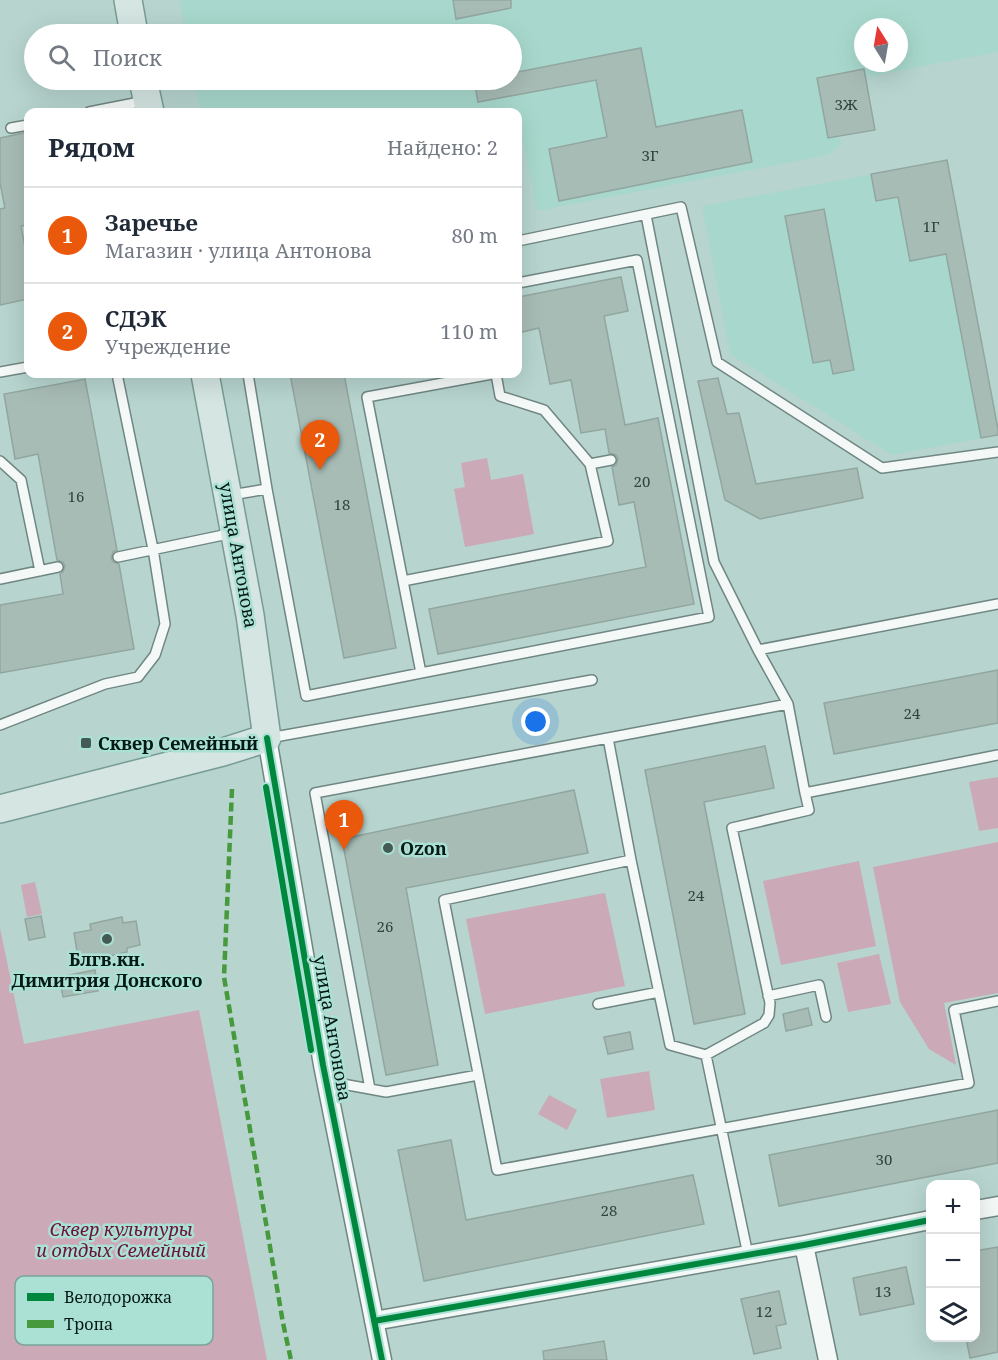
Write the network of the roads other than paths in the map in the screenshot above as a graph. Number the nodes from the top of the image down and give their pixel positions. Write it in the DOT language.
graph roads {
  1 [pos="128,0"];
  2 [pos="133,24"];
  3 [pos="147,98"];
  4 [pos="106,108"];
  5 [pos="24,126"];
  6 [pos="11,128"];
  7 [pos="646,214"];
  8 [pos="522,240"];
  9 [pos="522,282"];
  10 [pos="24,368"];
  11 [pos="0,372"];
  12 [pos="118,378"];
  13 [pos="206,378"];
  14 [pos="249,378"];
  15 [pos="472,378"];
  16 [pos="495,378"];
  17 [pos="675,447"];
  18 [pos="664,450"];
  19 [pos="998,452"];
  20 [pos="0,460"];
  21 [pos="611,460"];
  22 [pos="590,464"];
  23 [pos="267,489"];
  24 [pos="229,496"];
  25 [pos="236,532"];
  26 [pos="153,549"];
  27 [pos="118,557"];
  28 [pos="58,567"];
  29 [pos="40,571"];
  30 [pos="0,579"];
  31 [pos="403,581"];
  32 [pos="998,604"];
  33 [pos="758,650"];
  34 [pos="421,673"];
  35 [pos="592,680"];
  36 [pos="788,704"];
  37 [pos="0,725"];
  38 [pos="267,738"];
  39 [pos="608,738"];
  40 [pos="998,755"];
  41 [pos="805,793"];
  42 [pos="0,809"];
  43 [pos="632,860"];
  44 [pos="659,992"];
  45 [pos="768,996"];
  46 [pos="998,1001"];
  47 [pos="598,1004"];
  48 [pos="826,1017"];
  49 [pos="706,1055"];
  50 [pos="478,1075"];
  51 [pos="326,1081"];
  52 [pos="370,1089"];
  53 [pos="722,1130"];
  54 [pos="998,1206"];
  55 [pos="980,1209"];
  56 [pos="926,1221"];
  57 [pos="804,1245"];
  58 [pos="748,1255"];
  59 [pos="374,1321"];
  60 [pos="371,1360"];
  61 [pos="382,1360"];
  62 [pos="828,1360"];
  1 -- 2 [label="main road"];
  3 -- 4 [label="lane"];
  5 -- 6 [label="lane"];
  7 -- 8 [label="lane"];
  7 -- 19 [label="lane"];
  7 -- 33 [label="lane"];
  9 -- 17 [label="lane"];
  10 -- 11 [label="lane"];
  12 -- 26 [label="lane"];
  13 -- 24 [label="main road, улица Антонова"];
  14 -- 23 [label="lane"];
  15 -- 31 [label="lane"];
  16 -- 22 [label="lane"];
  17 -- 18 [label="lane"];
  17 -- 34 [label="lane"];
  20 -- 29 [label="lane"];
  21 -- 22 [label="lane"];
  22 -- 31 [label="lane"];
  23 -- 24 [label="lane"];
  23 -- 34 [label="lane"];
  24 -- 25 [label="main road, улица Антонова"];
  25 -- 26 [label="lane"];
  25 -- 38 [label="main road, улица Антонова"];
  26 -- 27 [label="lane"];
  26 -- 37 [label="lane"];
  28 -- 29 [label="lane"];
  29 -- 30 [label="lane"];
  31 -- 34 [label="lane"];
  32 -- 33 [label="lane"];
  33 -- 36 [label="lane"];
  35 -- 38 [label="lane"];
  36 -- 39 [label="lane"];
  36 -- 41 [label="lane"];
  38 -- 42 [label="main road"];
  38 -- 51 [label="street, улица Антонова"];
  39 -- 43 [label="lane"];
  39 -- 52 [label="lane"];
  40 -- 41 [label="lane"];
  41 -- 45 [label="lane"];
  43 -- 44 [label="lane"];
  43 -- 50 [label="lane"];
  44 -- 47 [label="lane"];
  44 -- 49 [label="lane"];
  45 -- 48 [label="lane"];
  45 -- 49 [label="lane"];
  46 -- 53 [label="lane"];
  49 -- 53 [label="lane"];
  50 -- 52 [label="lane"];
  50 -- 53 [label="lane"];
  51 -- 52 [label="lane"];
  51 -- 59 [label="street, улица Антонова"];
  53 -- 58 [label="lane"];
  54 -- 55 [label="street"];
  56 -- 57 [label="street"];
  57 -- 58 [label="street"];
  57 -- 62 [label="street"];
  58 -- 59 [label="street"];
  59 -- 60 [label="street"];
  59 -- 61 [label="street, улица Антонова"];
}
